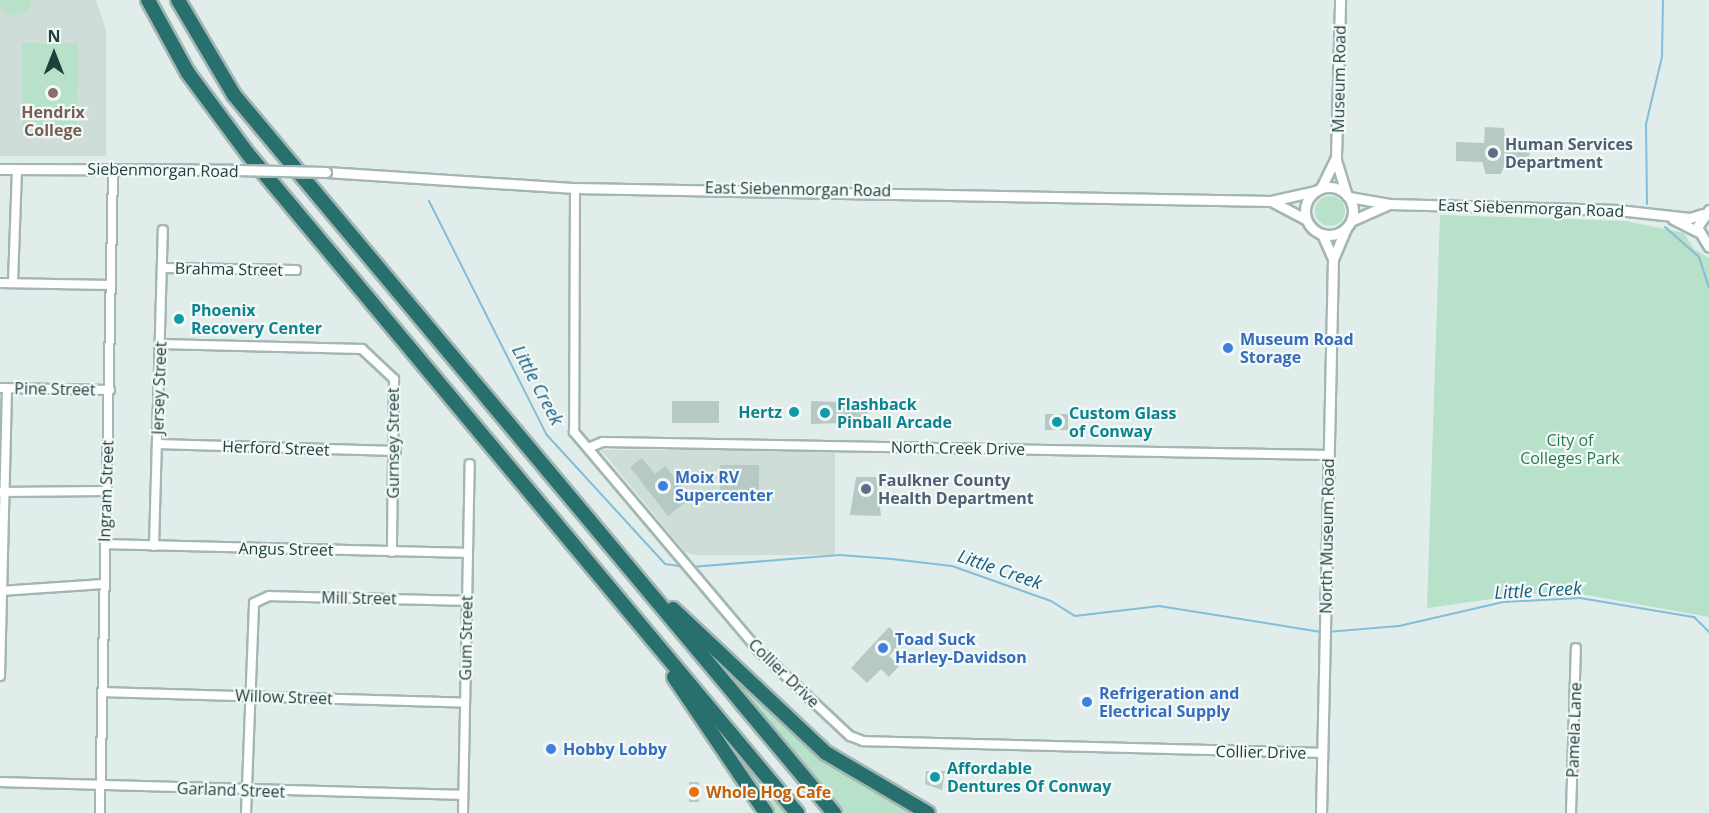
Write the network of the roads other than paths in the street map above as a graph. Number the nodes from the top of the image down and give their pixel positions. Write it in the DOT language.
graph roads {
  1 [pos="148,0"];
  2 [pos="178,0"];
  3 [pos="1341,0"];
  4 [pos="1336,157"];
  5 [pos="0,169"];
  6 [pos="17,169"];
  7 [pos="113,169"];
  8 [pos="326,172"];
  9 [pos="575,189"];
  10 [pos="1318,190"];
  11 [pos="1348,196"];
  12 [pos="1271,201"];
  13 [pos="1389,204"];
  14 [pos="1706,212"];
  15 [pos="1672,217"];
  16 [pos="1309,224"];
  17 [pos="1348,225"];
  18 [pos="163,230"];
  19 [pos="1697,231"];
  20 [pos="1322,234"];
  21 [pos="1709,247"];
  22 [pos="1333,259"];
  23 [pos="162,268"];
  24 [pos="296,270"];
  25 [pos="0,283"];
  26 [pos="13,284"];
  27 [pos="110,285"];
  28 [pos="160,344"];
  29 [pos="3,388"];
  30 [pos="110,390"];
  31 [pos="157,444"];
  32 [pos="588,448"];
  33 [pos="396,451"];
  34 [pos="1329,455"];
  35 [pos="470,464"];
  36 [pos="106,491"];
  37 [pos="2,492"];
  38 [pos="105,544"];
  39 [pos="154,546"];
  40 [pos="392,552"];
  41 [pos="468,553"];
  42 [pos="628,567"];
  43 [pos="104,584"];
  44 [pos="1,591"];
  45 [pos="467,600"];
  46 [pos="633,615"];
  47 [pos="1576,648"];
  48 [pos="0,676"];
  49 [pos="104,692"];
  50 [pos="248,695"];
  51 [pos="465,703"];
  52 [pos="1322,753"];
  53 [pos="0,782"];
  54 [pos="101,786"];
  55 [pos="246,790"];
  56 [pos="463,795"];
  57 [pos="100,813"];
  58 [pos="246,813"];
  59 [pos="463,813"];
  60 [pos="766,813"];
  61 [pos="797,813"];
  62 [pos="834,813"];
  63 [pos="928,813"];
  64 [pos="1321,813"];
  65 [pos="1571,813"];
  1 -- 46 [label="highway"];
  2 -- 42 [label="highway"];
  3 -- 4 [label="street, Museum Road"];
  4 -- 10 [label="street, Museum Road"];
  4 -- 11 [label="street, Museum Road"];
  5 -- 6 [label="street, Siebenmorgan Road"];
  6 -- 7 [label="street, Siebenmorgan Road"];
  6 -- 26 [label="street"];
  7 -- 8 [label="street, Siebenmorgan Road, bridge"];
  7 -- 27 [label="street, Ingram Street"];
  8 -- 9 [label="street, East Siebenmorgan Road"];
  9 -- 12 [label="street, East Siebenmorgan Road"];
  9 -- 32 [label="street, Collier Drive"];
  10 -- 11 [label="street"];
  10 -- 12 [label="street, East Siebenmorgan Road"];
  10 -- 16 [label="street"];
  11 -- 13 [label="street, East Siebenmorgan Road"];
  11 -- 17 [label="street"];
  12 -- 16 [label="street, East Siebenmorgan Road"];
  13 -- 15 [label="street, East Siebenmorgan Road"];
  13 -- 17 [label="street, East Siebenmorgan Road"];
  14 -- 15 [label="street, East Siebenmorgan Road"];
  14 -- 19 [label="street"];
  15 -- 19 [label="street, East Siebenmorgan Road"];
  16 -- 20 [label="street"];
  17 -- 20 [label="street"];
  17 -- 22 [label="street, North Museum Road"];
  18 -- 23 [label="street, Jersey Street"];
  19 -- 21 [label="street"];
  20 -- 22 [label="street, North Museum Road"];
  22 -- 34 [label="street, North Museum Road"];
  23 -- 24 [label="street, Brahma Street"];
  23 -- 28 [label="street, Jersey Street"];
  25 -- 26 [label="street"];
  26 -- 27 [label="street"];
  27 -- 30 [label="street, Ingram Street"];
  28 -- 31 [label="street, Jersey Street"];
  28 -- 33 [label="street, Gurnsey Street"];
  29 -- 30 [label="street, Pine Street"];
  29 -- 37 [label="street"];
  30 -- 36 [label="street, Ingram Street"];
  31 -- 33 [label="street, Herford Street"];
  31 -- 39 [label="street, Jersey Street"];
  32 -- 34 [label="street, North Creek Drive"];
  32 -- 52 [label="street, Collier Drive"];
  33 -- 40 [label="street, Gurnsey Street"];
  34 -- 52 [label="street, North Museum Road"];
  35 -- 41 [label="street, Gum Street"];
  36 -- 37 [label="street"];
  36 -- 38 [label="street, Ingram Street"];
  37 -- 44 [label="street"];
  38 -- 39 [label="street, Angus Street"];
  38 -- 43 [label="street, Ingram Street"];
  39 -- 40 [label="street, Angus Street"];
  40 -- 41 [label="street, Angus Street"];
  41 -- 45 [label="street, Gum Street"];
  42 -- 62 [label="highway"];
  42 -- 63 [label="highway"];
  43 -- 44 [label="street"];
  43 -- 49 [label="street, Ingram Street"];
  44 -- 48 [label="street"];
  45 -- 50 [label="street, Mill Street"];
  45 -- 51 [label="street, Gum Street"];
  46 -- 60 [label="highway"];
  46 -- 61 [label="highway"];
  47 -- 65 [label="street, Pamela Lane"];
  49 -- 50 [label="street, Willow Street"];
  49 -- 54 [label="street, Ingram Street"];
  50 -- 51 [label="street, Willow Street"];
  50 -- 55 [label="street"];
  51 -- 56 [label="street, Gum Street"];
  52 -- 64 [label="street, North Museum Road"];
  53 -- 54 [label="street, Garland Street"];
  54 -- 55 [label="street, Garland Street"];
  54 -- 57 [label="street, Ingram Street"];
  55 -- 56 [label="street, Garland Street"];
  55 -- 58 [label="street"];
  56 -- 59 [label="street, Gum Street"];
}
